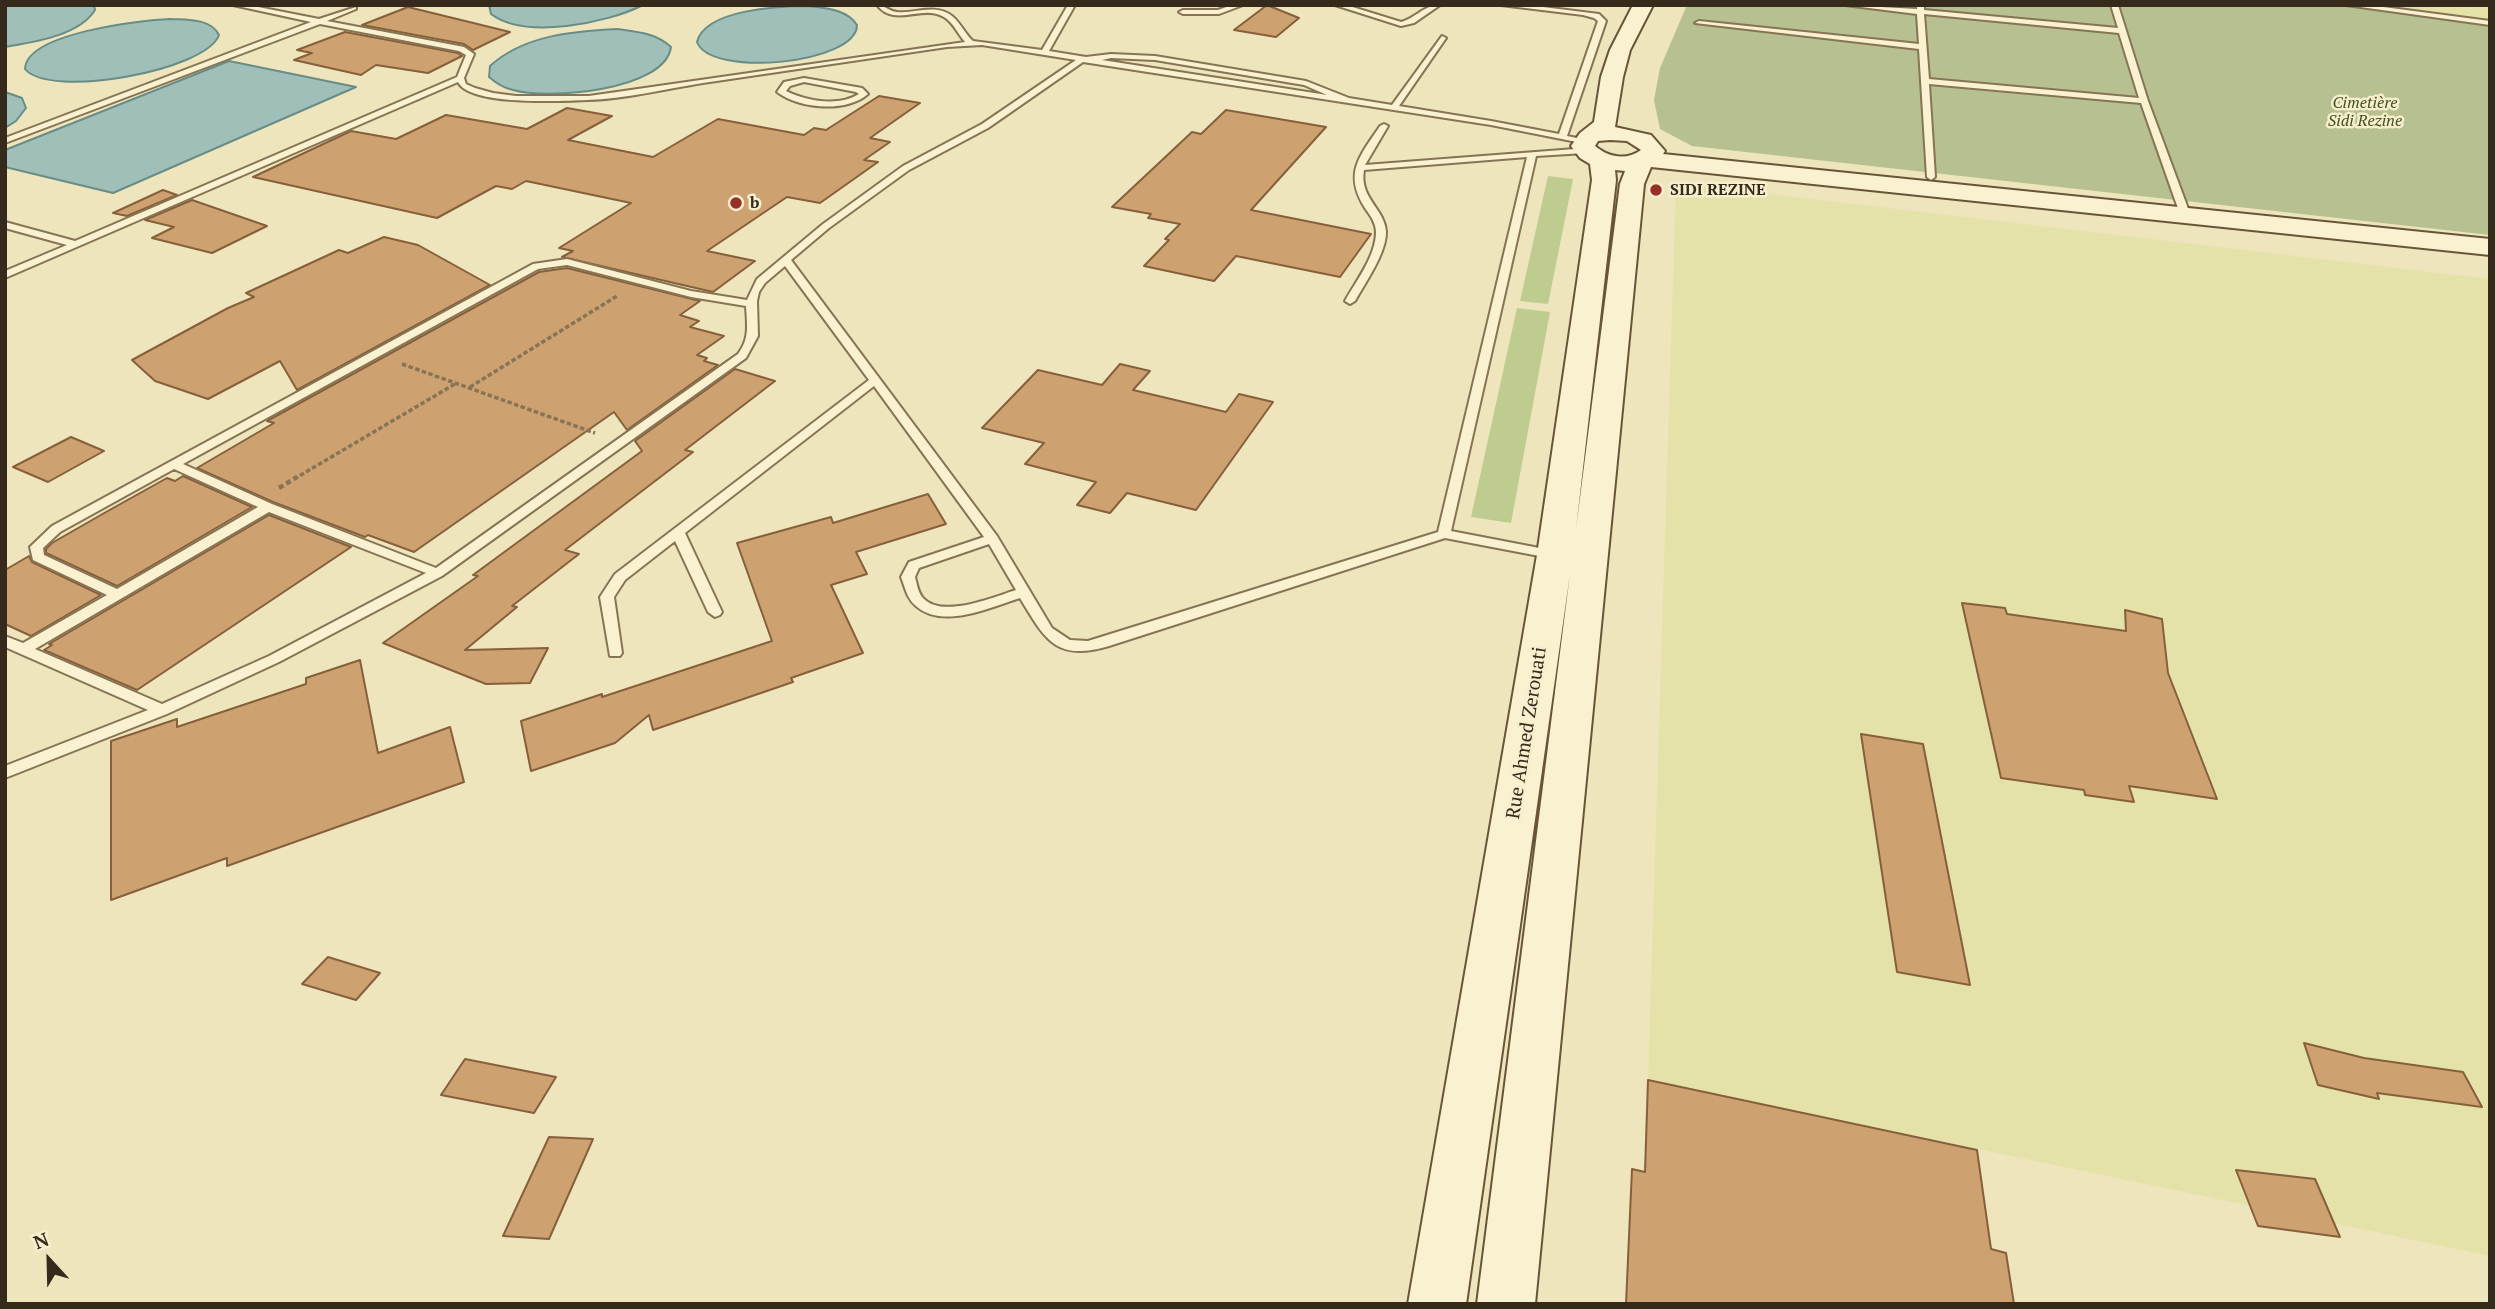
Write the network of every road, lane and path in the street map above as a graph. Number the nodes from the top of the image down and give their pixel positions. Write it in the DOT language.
graph roads {
  1 [pos="236,5"];
  2 [pos="291,5"];
  3 [pos="880,5"];
  4 [pos="1072,5"];
  5 [pos="1240,5"];
  6 [pos="1338,5"];
  7 [pos="1437,5"];
  8 [pos="1504,5"];
  9 [pos="1643,5"];
  10 [pos="1661,5"];
  11 [pos="1849,5"];
  12 [pos="2114,5"];
  13 [pos="2349,5"];
  14 [pos="354,8"];
  15 [pos="929,8"];
  16 [pos="1920,8"];
  17 [pos="273,12"];
  18 [pos="1184,12"];
  19 [pos="316,21"];
  20 [pos="1699,23"];
  21 [pos="2490,23"];
  22 [pos="2123,31"];
  23 [pos="1442,38"];
  24 [pos="971,43"];
  25 [pos="1923,47"];
  26 [pos="1044,53"];
  27 [pos="1081,60"];
  28 [pos="1639,60"];
  29 [pos="792,68"];
  30 [pos="460,78"];
  31 [pos="798,80"];
  32 [pos="1926,81"];
  33 [pos="2144,101"];
  34 [pos="1351,102"];
  35 [pos="1393,109"];
  36 [pos="1384,126"];
  37 [pos="5,141"];
  38 [pos="1614,144"];
  39 [pos="1532,155"];
  40 [pos="1358,168"];
  41 [pos="1931,177"];
  42 [pos="2183,209"];
  43 [pos="5,225"];
  44 [pos="2490,237"];
  45 [pos="75,244"];
  46 [pos="2490,247"];
  47 [pos="786,260"];
  48 [pos="5,275"];
  49 [pos="640,282"];
  50 [pos="1350,301"];
  51 [pos="750,304"];
  52 [pos="375,354"];
  53 [pos="875,380"];
  54 [pos="456,383"];
  55 [pos="469,388"];
  56 [pos="621,442"];
  57 [pos="174,465"];
  58 [pos="263,504"];
  59 [pos="677,531"];
  60 [pos="1444,534"];
  61 [pos="992,539"];
  62 [pos="1555,555"];
  63 [pos="437,573"];
  64 [pos="1024,592"];
  65 [pos="119,594"];
  66 [pos="715,612"];
  67 [pos="5,641"];
  68 [pos="24,649"];
  69 [pos="615,653"];
  70 [pos="162,710"];
  71 [pos="5,772"];
  72 [pos="1437,1304"];
  73 [pos="1507,1304"];
  1 -- 17 [label="lane"];
  2 -- 17 [label="lane"];
  3 -- 15 [label="lane"];
  4 -- 26 [label="lane"];
  5 -- 18 [label="lane"];
  6 -- 7 [label="lane"];
  8 -- 38 [label="lane"];
  9 -- 38 [label="main road"];
  10 -- 28 [label="main road"];
  11 -- 16 [label="lane"];
  12 -- 22 [label="lane"];
  13 -- 21 [label="lane"];
  14 -- 19 [label="lane"];
  15 -- 24 [label="lane"];
  16 -- 22 [label="lane"];
  16 -- 25 [label="lane"];
  17 -- 19 [label="lane"];
  19 -- 30 [label="lane"];
  19 -- 37 [label="lane"];
  20 -- 25 [label="lane"];
  22 -- 33 [label="lane"];
  23 -- 35 [label="lane"];
  24 -- 26 [label="lane"];
  24 -- 29 [label="lane"];
  25 -- 32 [label="lane"];
  26 -- 27 [label="lane"];
  27 -- 34 [label="lane"];
  27 -- 34 [label="lane"];
  27 -- 47 [label="lane"];
  29 -- 30 [label="lane"];
  29 -- 31 [label="lane"];
  30 -- 45 [label="lane"];
  31 -- 31 [label="lane"];
  32 -- 33 [label="lane"];
  32 -- 41 [label="lane"];
  33 -- 42 [label="lane"];
  34 -- 35 [label="lane"];
  35 -- 38 [label="lane"];
  36 -- 40 [label="lane"];
  38 -- 39 [label="lane"];
  38 -- 41 [label="main road"];
  38 -- 42 [label="main road"];
  38 -- 62 [label="main road, Rue Ahmed Zerouati"];
  38 -- 73 [label="main road"];
  39 -- 40 [label="lane"];
  39 -- 60 [label="lane"];
  40 -- 50 [label="lane"];
  41 -- 42 [label="main road"];
  42 -- 44 [label="main road"];
  42 -- 46 [label="main road"];
  43 -- 45 [label="lane"];
  45 -- 48 [label="lane"];
  47 -- 51 [label="lane"];
  47 -- 53 [label="lane"];
  49 -- 51 [label="lane"];
  49 -- 52 [label="lane"];
  49 -- 55 [label="path"];
  51 -- 56 [label="lane"];
  52 -- 54 [label="path"];
  52 -- 57 [label="lane"];
  53 -- 59 [label="lane"];
  53 -- 61 [label="lane"];
  54 -- 55 [label="path"];
  54 -- 58 [label="path"];
  55 -- 56 [label="path"];
  56 -- 63 [label="lane"];
  57 -- 58 [label="lane"];
  57 -- 65 [label="lane"];
  58 -- 63 [label="lane"];
  58 -- 65 [label="lane"];
  59 -- 66 [label="lane"];
  59 -- 69 [label="lane"];
  60 -- 62 [label="lane"];
  60 -- 64 [label="lane"];
  61 -- 64 [label="lane"];
  61 -- 64 [label="lane"];
  62 -- 72 [label="main road, Rue Ahmed Zerouati"];
  63 -- 70 [label="lane"];
  65 -- 68 [label="lane"];
  67 -- 68 [label="lane"];
  68 -- 70 [label="lane"];
  70 -- 71 [label="lane"];
}
